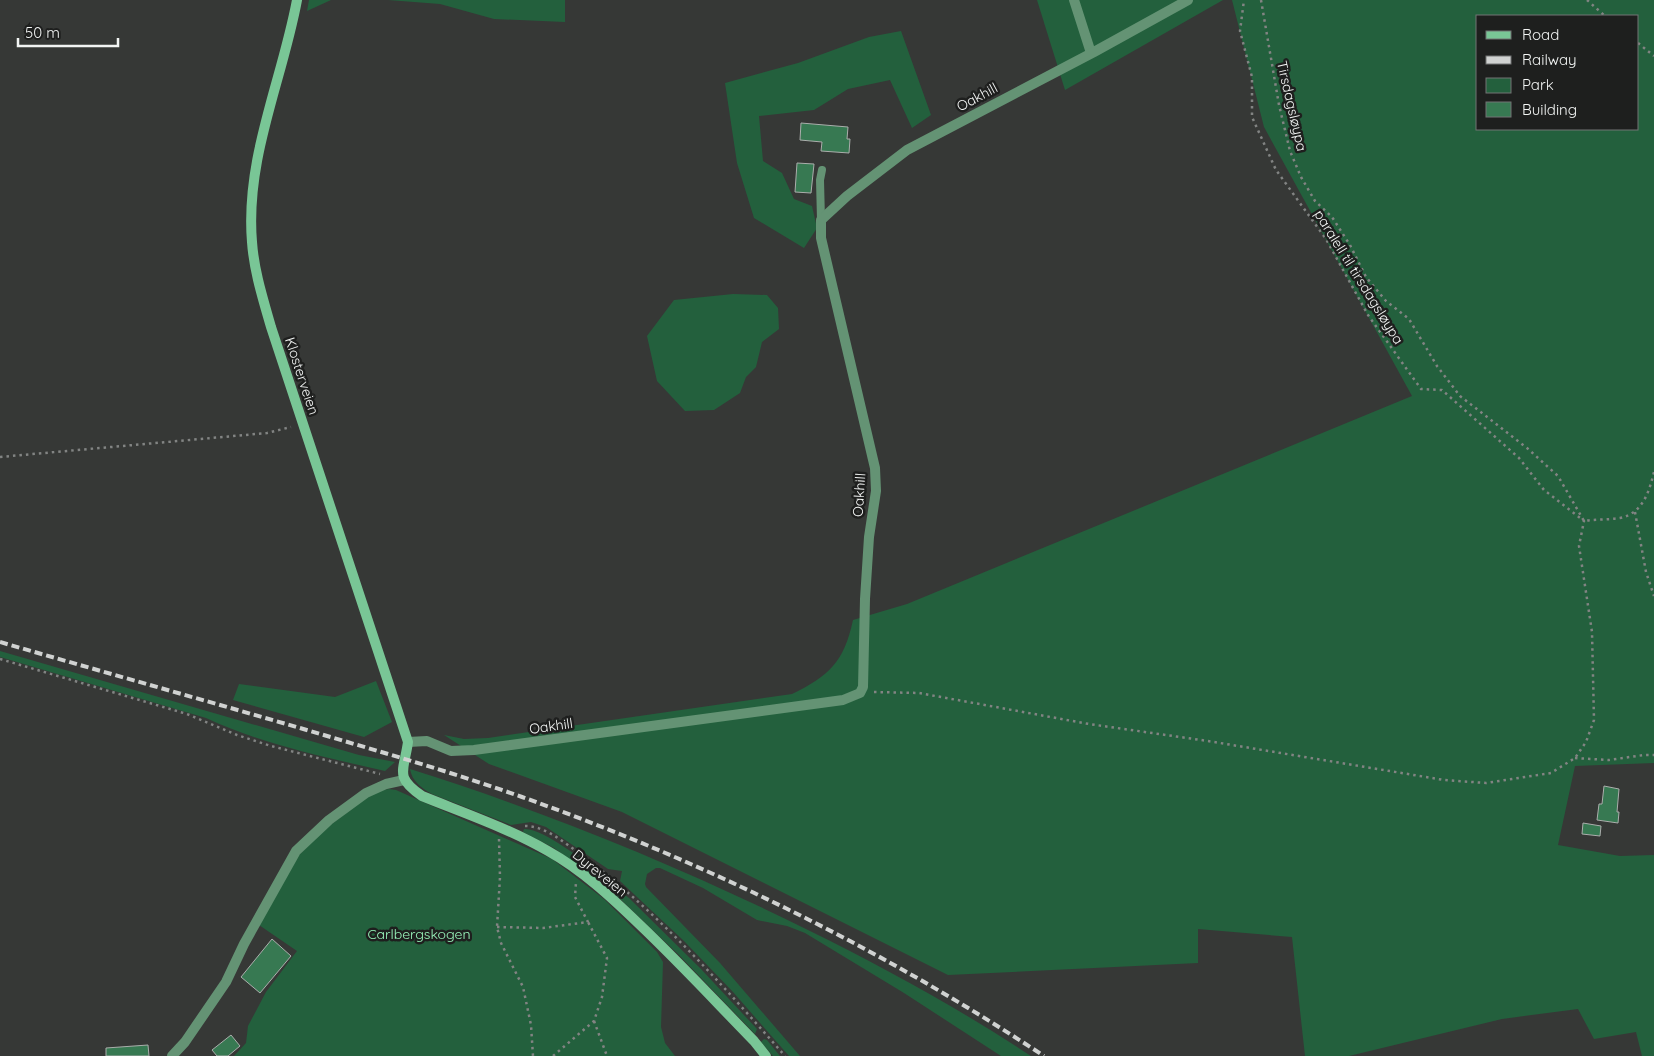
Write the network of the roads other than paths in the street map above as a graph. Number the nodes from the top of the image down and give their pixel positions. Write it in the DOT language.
graph roads {
  1 [pos="297,0"];
  2 [pos="1074,0"];
  3 [pos="1188,0"];
  4 [pos="1091,53"];
  5 [pos="822,170"];
  6 [pos="821,220"];
  7 [pos="407,747"];
  8 [pos="404,780"];
  9 [pos="172,1056"];
  10 [pos="766,1056"];
  1 -- 7 [label="main road, Klosterveien"];
  2 -- 4 [label="street"];
  3 -- 4 [label="street, Oakhill"];
  4 -- 6 [label="street, Oakhill"];
  5 -- 6 [label="lane"];
  6 -- 7 [label="street, Oakhill"];
  7 -- 8 [label="main road"];
  8 -- 9 [label="street"];
  8 -- 10 [label="main road, Dyreveien"];
}
